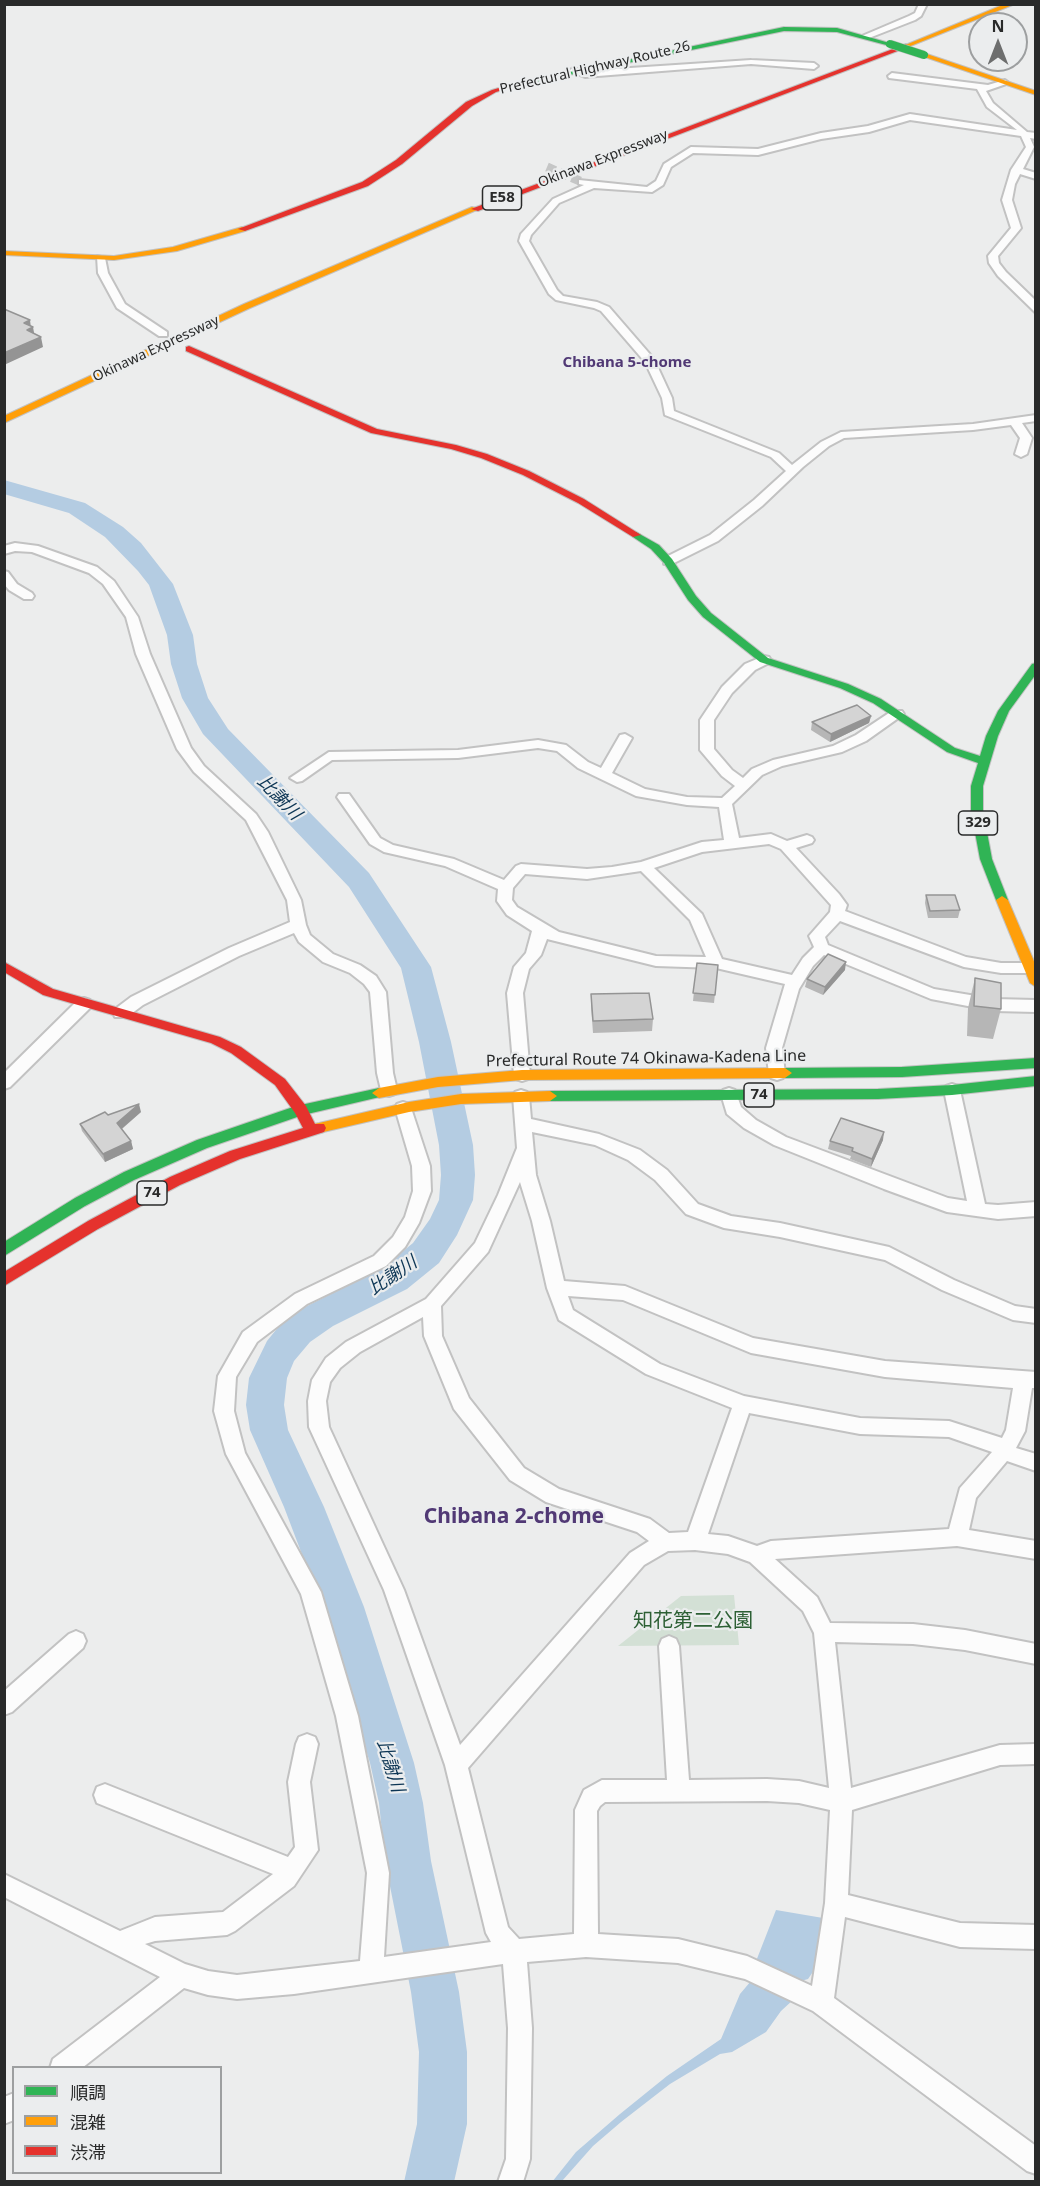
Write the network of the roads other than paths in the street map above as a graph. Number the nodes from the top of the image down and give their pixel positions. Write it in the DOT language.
graph roads {
  1 [pos="923,4"];
  2 [pos="1018,6"];
  3 [pos="968,30"];
  4 [pos="866,36"];
  5 [pos="645,56"];
  6 [pos="814,66"];
  7 [pos="661,68"];
  8 [pos="573,71"];
  9 [pos="892,76"];
  10 [pos="1005,83"];
  11 [pos="988,88"];
  12 [pos="1035,93"];
  13 [pos="1023,133"];
  14 [pos="1035,135"];
  15 [pos="1016,170"];
  16 [pos="1035,176"];
  17 [pos="4,252"];
  18 [pos="100,258"];
  19 [pos="1035,310"];
  20 [pos="163,334"];
  21 [pos="189,349"];
  22 [pos="1035,418"];
  23 [pos="1015,422"];
  24 [pos="6,428"];
  25 [pos="1021,454"];
  26 [pos="792,471"];
  27 [pos="4,550"];
  28 [pos="668,561"];
  29 [pos="4,575"];
  30 [pos="9,589"];
  31 [pos="28,596"];
  32 [pos="764,660"];
  33 [pos="1035,666"];
  34 [pos="897,714"];
  35 [pos="625,738"];
  36 [pos="983,761"];
  37 [pos="603,776"];
  38 [pos="297,777"];
  39 [pos="744,786"];
  40 [pos="345,797"];
  41 [pos="726,803"];
  42 [pos="807,840"];
  43 [pos="732,842"];
  44 [pos="786,846"];
  45 [pos="644,867"];
  46 [pos="506,887"];
  47 [pos="837,914"];
  48 [pos="298,925"];
  49 [pos="540,929"];
  50 [pos="822,948"];
  51 [pos="716,963"];
  52 [pos="4,966"];
  53 [pos="1029,968"];
  54 [pos="795,981"];
  55 [pos="1035,983"];
  56 [pos="84,1004"];
  57 [pos="1035,1006"];
  58 [pos="120,1013"];
  59 [pos="1035,1063"];
  60 [pos="777,1074"];
  61 [pos="522,1075"];
  62 [pos="1035,1081"];
  63 [pos="4,1083"];
  64 [pos="396,1089"];
  65 [pos="952,1090"];
  66 [pos="729,1094"];
  67 [pos="521,1096"];
  68 [pos="406,1108"];
  69 [pos="301,1110"];
  70 [pos="522,1124"];
  71 [pos="311,1130"];
  72 [pos="524,1152"];
  73 [pos="1035,1209"];
  74 [pos="978,1210"];
  75 [pos="4,1250"];
  76 [pos="4,1280"];
  77 [pos="556,1288"];
  78 [pos="432,1304"];
  79 [pos="1035,1316"];
  80 [pos="1029,1381"];
  81 [pos="743,1404"];
  82 [pos="1005,1451"];
  83 [pos="1035,1463"];
  84 [pos="957,1537"];
  85 [pos="695,1541"];
  86 [pos="665,1542"];
  87 [pos="1035,1550"];
  88 [pos="758,1555"];
  89 [pos="824,1632"];
  90 [pos="76,1641"];
  91 [pos="669,1646"];
  92 [pos="1035,1654"];
  93 [pos="4,1705"];
  94 [pos="307,1744"];
  95 [pos="1035,1754"];
  96 [pos="456,1765"];
  97 [pos="679,1791"];
  98 [pos="105,1795"];
  99 [pos="841,1802"];
  100 [pos="292,1870"];
  101 [pos="4,1885"];
  102 [pos="836,1902"];
  103 [pos="1035,1937"];
  104 [pos="120,1943"];
  105 [pos="586,1945"];
  106 [pos="508,1951"];
  107 [pos="379,1969"];
  108 [pos="181,1975"];
  109 [pos="821,2003"];
  110 [pos="63,2066"];
  111 [pos="1035,2162"];
  112 [pos="510,2181"];
  1 -- 4 [label="street"];
  2 -- 24 [label="main road, Okinawa Expressway / E58"];
  3 -- 24 [label="main road, Okinawa Expressway / E58"];
  4 -- 5 [label="main road, Prefectural Highway Route 26"];
  4 -- 10 [label="main road, Prefectural Highway Route 26, bridge"];
  5 -- 7 [label="street"];
  5 -- 8 [label="main road, Prefectural Highway Route 26"];
  6 -- 7 [label="street"];
  7 -- 8 [label="street"];
  8 -- 18 [label="main road, Prefectural Highway Route 26"];
  9 -- 11 [label="street"];
  10 -- 11 [label="street"];
  10 -- 12 [label="main road, Prefectural Highway Route 26"];
  11 -- 13 [label="street"];
  13 -- 14 [label="street"];
  13 -- 15 [label="street"];
  13 -- 26 [label="street"];
  15 -- 16 [label="street"];
  15 -- 19 [label="street"];
  17 -- 18 [label="main road, Prefectural Highway Route 26"];
  18 -- 20 [label="street"];
  21 -- 28 [label="main road"];
  22 -- 23 [label="street"];
  23 -- 25 [label="street"];
  23 -- 26 [label="street"];
  26 -- 28 [label="street"];
  27 -- 48 [label="street"];
  28 -- 32 [label="main road"];
  29 -- 30 [label="street"];
  30 -- 31 [label="street"];
  32 -- 34 [label="main road"];
  32 -- 39 [label="street"];
  33 -- 36 [label="main road, 329"];
  34 -- 36 [label="main road"];
  34 -- 39 [label="street"];
  35 -- 37 [label="street"];
  36 -- 53 [label="main road, 329"];
  37 -- 38 [label="street"];
  37 -- 41 [label="street"];
  39 -- 41 [label="street"];
  40 -- 46 [label="street"];
  41 -- 43 [label="street"];
  42 -- 44 [label="street"];
  43 -- 44 [label="street"];
  43 -- 45 [label="street"];
  44 -- 47 [label="street"];
  45 -- 46 [label="street"];
  45 -- 51 [label="street"];
  46 -- 49 [label="street"];
  47 -- 50 [label="street"];
  47 -- 53 [label="street"];
  48 -- 58 [label="street"];
  48 -- 64 [label="street"];
  49 -- 51 [label="street"];
  49 -- 61 [label="street"];
  50 -- 54 [label="street"];
  50 -- 57 [label="street"];
  51 -- 54 [label="street"];
  52 -- 56 [label="main road"];
  53 -- 55 [label="main road, 329"];
  54 -- 60 [label="street"];
  56 -- 58 [label="main road"];
  56 -- 63 [label="street"];
  58 -- 69 [label="main road"];
  59 -- 60 [label="main road, Prefectural Route 74 Okinawa-Kadena Line / 74"];
  60 -- 61 [label="main road, Prefectural Route 74 Okinawa-Kadena Line / 74"];
  61 -- 64 [label="main road, Prefectural Route 74 Okinawa-Kadena Line / 74"];
  62 -- 65 [label="main road, 74"];
  64 -- 69 [label="main road, Prefectural Route 74 Okinawa-Kadena Line / 74"];
  65 -- 66 [label="main road, 74"];
  65 -- 74 [label="street"];
  66 -- 67 [label="main road, 74"];
  66 -- 74 [label="street"];
  67 -- 68 [label="main road, 74"];
  67 -- 70 [label="street"];
  68 -- 71 [label="main road, 74"];
  68 -- 107 [label="street"];
  69 -- 71 [label="main road"];
  69 -- 75 [label="main road, Prefectural Route 74 Okinawa-Kadena Line / 74"];
  70 -- 72 [label="street"];
  70 -- 79 [label="street"];
  71 -- 76 [label="main road, 74"];
  72 -- 77 [label="street"];
  72 -- 78 [label="street"];
  73 -- 74 [label="street"];
  77 -- 80 [label="street"];
  77 -- 81 [label="street"];
  78 -- 86 [label="street"];
  78 -- 96 [label="street"];
  80 -- 82 [label="street"];
  81 -- 82 [label="street"];
  81 -- 85 [label="street"];
  82 -- 83 [label="street"];
  82 -- 84 [label="street"];
  84 -- 87 [label="street"];
  84 -- 88 [label="street"];
  85 -- 86 [label="street"];
  85 -- 88 [label="street"];
  86 -- 96 [label="street"];
  88 -- 89 [label="street"];
  89 -- 92 [label="street"];
  89 -- 99 [label="street"];
  90 -- 93 [label="street"];
  91 -- 97 [label="street"];
  94 -- 100 [label="street"];
  95 -- 99 [label="street"];
  96 -- 106 [label="street"];
  97 -- 99 [label="street"];
  97 -- 105 [label="street"];
  98 -- 100 [label="street"];
  99 -- 102 [label="street"];
  100 -- 104 [label="street"];
  101 -- 104 [label="street"];
  102 -- 103 [label="street"];
  102 -- 109 [label="street"];
  104 -- 108 [label="street"];
  105 -- 106 [label="street"];
  105 -- 109 [label="street"];
  106 -- 107 [label="street"];
  106 -- 112 [label="street"];
  107 -- 108 [label="street"];
  108 -- 110 [label="street"];
  109 -- 111 [label="street"];
}
